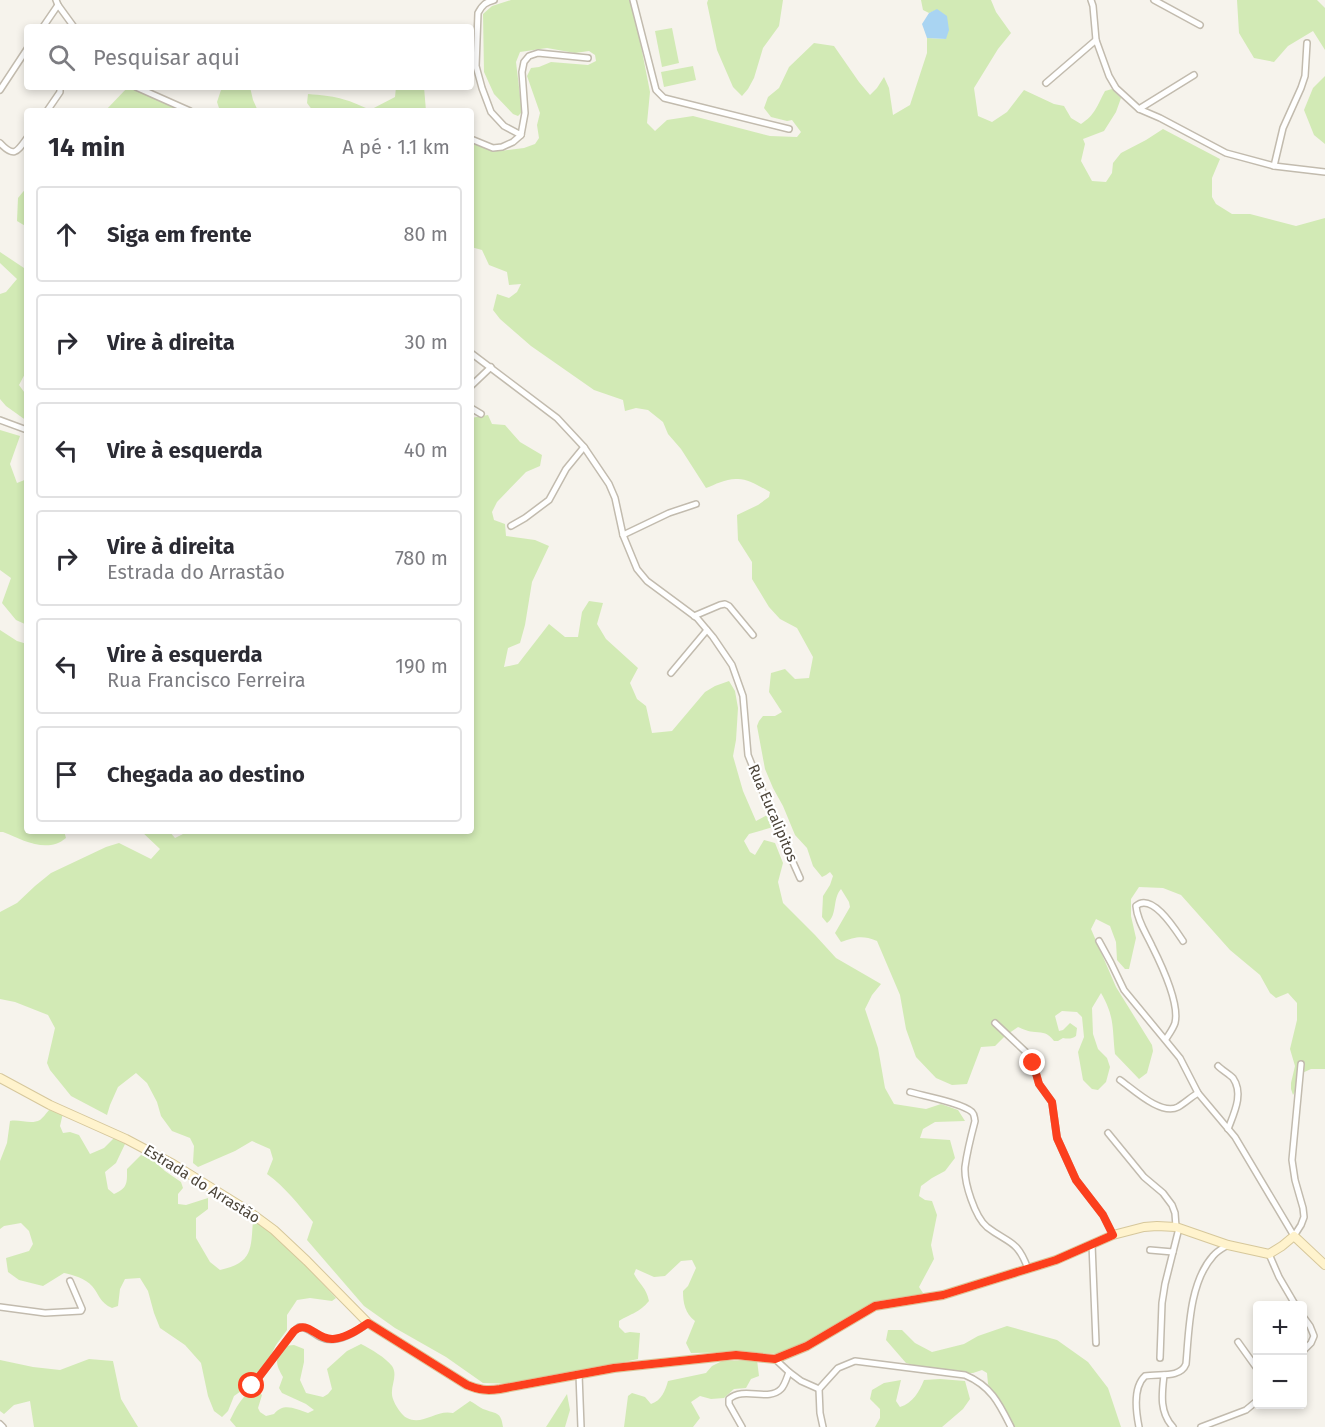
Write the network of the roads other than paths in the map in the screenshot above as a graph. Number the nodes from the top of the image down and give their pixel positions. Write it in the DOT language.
graph roads {
  1 [pos="494,0"];
  2 [pos="633,0"];
  3 [pos="1091,0"];
  4 [pos="1154,0"];
  5 [pos="57,3"];
  6 [pos="45,24"];
  7 [pos="72,24"];
  8 [pos="1200,25"];
  9 [pos="1096,40"];
  10 [pos="1307,43"];
  11 [pos="588,58"];
  12 [pos="24,59"];
  13 [pos="1194,75"];
  14 [pos="1046,83"];
  15 [pos="0,90"];
  16 [pos="60,90"];
  17 [pos="143,90"];
  18 [pos="49,108"];
  19 [pos="183,108"];
  20 [pos="1139,109"];
  21 [pos="789,129"];
  22 [pos="521,135"];
  23 [pos="474,140"];
  24 [pos="24,142"];
  25 [pos="0,143"];
  26 [pos="1274,166"];
  27 [pos="1325,172"];
  28 [pos="474,354"];
  29 [pos="491,367"];
  30 [pos="474,383"];
  31 [pos="474,410"];
  32 [pos="481,414"];
  33 [pos="0,420"];
  34 [pos="24,429"];
  35 [pos="584,447"];
  36 [pos="696,504"];
  37 [pos="511,526"];
  38 [pos="624,535"];
  39 [pos="694,616"];
  40 [pos="707,630"];
  41 [pos="753,635"];
  42 [pos="671,673"];
  43 [pos="800,878"];
  44 [pos="1183,940"];
  45 [pos="1099,941"];
  46 [pos="995,1023"];
  47 [pos="1166,1039"];
  48 [pos="1300,1064"];
  49 [pos="1218,1066"];
  50 [pos="0,1078"];
  51 [pos="1120,1080"];
  52 [pos="910,1092"];
  53 [pos="1198,1093"];
  54 [pos="1228,1129"];
  55 [pos="1108,1133"];
  56 [pos="1178,1228"];
  57 [pos="1113,1235"];
  58 [pos="1294,1236"];
  59 [pos="1092,1244"];
  60 [pos="1228,1245"];
  61 [pos="1150,1250"];
  62 [pos="1173,1252"];
  63 [pos="1269,1254"];
  64 [pos="1325,1265"];
  65 [pos="1028,1269"];
  66 [pos="70,1281"];
  67 [pos="1294,1301"];
  68 [pos="0,1307"];
  69 [pos="1307,1322"];
  70 [pos="368,1323"];
  71 [pos="1238,1342"];
  72 [pos="1096,1343"];
  73 [pos="1307,1347"];
  74 [pos="1160,1358"];
  75 [pos="775,1359"];
  76 [pos="1253,1364"];
  77 [pos="789,1371"];
  78 [pos="579,1374"];
  79 [pos="1164,1375"];
  80 [pos="252,1386"];
  81 [pos="819,1389"];
  82 [pos="1253,1404"];
  83 [pos="581,1427"];
  84 [pos="742,1427"];
  85 [pos="823,1427"];
  86 [pos="1011,1427"];
  87 [pos="1139,1427"];
  88 [pos="1173,1427"];
  89 [pos="1202,1427"];
  1 -- 22 [label="street"];
  2 -- 21 [label="street"];
  3 -- 9 [label="street"];
  4 -- 8 [label="street"];
  5 -- 6 [label="street"];
  5 -- 7 [label="street"];
  9 -- 14 [label="street"];
  9 -- 20 [label="street"];
  10 -- 26 [label="street"];
  11 -- 22 [label="street"];
  12 -- 15 [label="street"];
  13 -- 20 [label="street"];
  16 -- 18 [label="street"];
  17 -- 19 [label="street"];
  20 -- 26 [label="street"];
  22 -- 23 [label="street"];
  24 -- 25 [label="street"];
  26 -- 27 [label="street"];
  28 -- 29 [label="street, Rua Eucalipitos"];
  29 -- 30 [label="street"];
  29 -- 35 [label="street, Rua Eucalipitos"];
  31 -- 32 [label="street"];
  33 -- 34 [label="street"];
  35 -- 37 [label="street"];
  35 -- 38 [label="street, Rua Eucalipitos"];
  36 -- 38 [label="street"];
  38 -- 39 [label="street, Rua Eucalipitos"];
  39 -- 40 [label="street, Rua Eucalipitos"];
  39 -- 41 [label="street"];
  40 -- 42 [label="street"];
  40 -- 43 [label="street, Rua Eucalipitos"];
  44 -- 47 [label="street"];
  45 -- 47 [label="street"];
  46 -- 57 [label="street"];
  47 -- 53 [label="street"];
  48 -- 58 [label="street"];
  49 -- 54 [label="street"];
  50 -- 70 [label="street, Estrada do Arrastão"];
  51 -- 53 [label="street"];
  52 -- 65 [label="street"];
  53 -- 54 [label="street"];
  54 -- 58 [label="street"];
  55 -- 56 [label="street"];
  56 -- 57 [label="street, Estrada do Arrastão"];
  56 -- 60 [label="street, Estrada do Arrastão"];
  56 -- 62 [label="street"];
  57 -- 59 [label="street, Estrada do Arrastão"];
  58 -- 63 [label="street"];
  58 -- 64 [label="street"];
  59 -- 65 [label="street, Estrada do Arrastão"];
  59 -- 72 [label="street"];
  60 -- 63 [label="street, Estrada do Arrastão"];
  60 -- 79 [label="street"];
  61 -- 62 [label="street"];
  62 -- 74 [label="street"];
  63 -- 67 [label="street"];
  65 -- 75 [label="street, Estrada do Arrastão"];
  66 -- 68 [label="street"];
  69 -- 73 [label="street"];
  70 -- 78 [label="street, Estrada do Arrastão"];
  70 -- 80 [label="street"];
  71 -- 76 [label="street"];
  75 -- 77 [label="street"];
  75 -- 78 [label="street, Estrada do Arrastão"];
  77 -- 81 [label="street"];
  77 -- 84 [label="street"];
  78 -- 83 [label="street"];
  79 -- 87 [label="street"];
  79 -- 88 [label="street"];
  81 -- 85 [label="street"];
  81 -- 86 [label="street"];
  82 -- 89 [label="street"];
}
